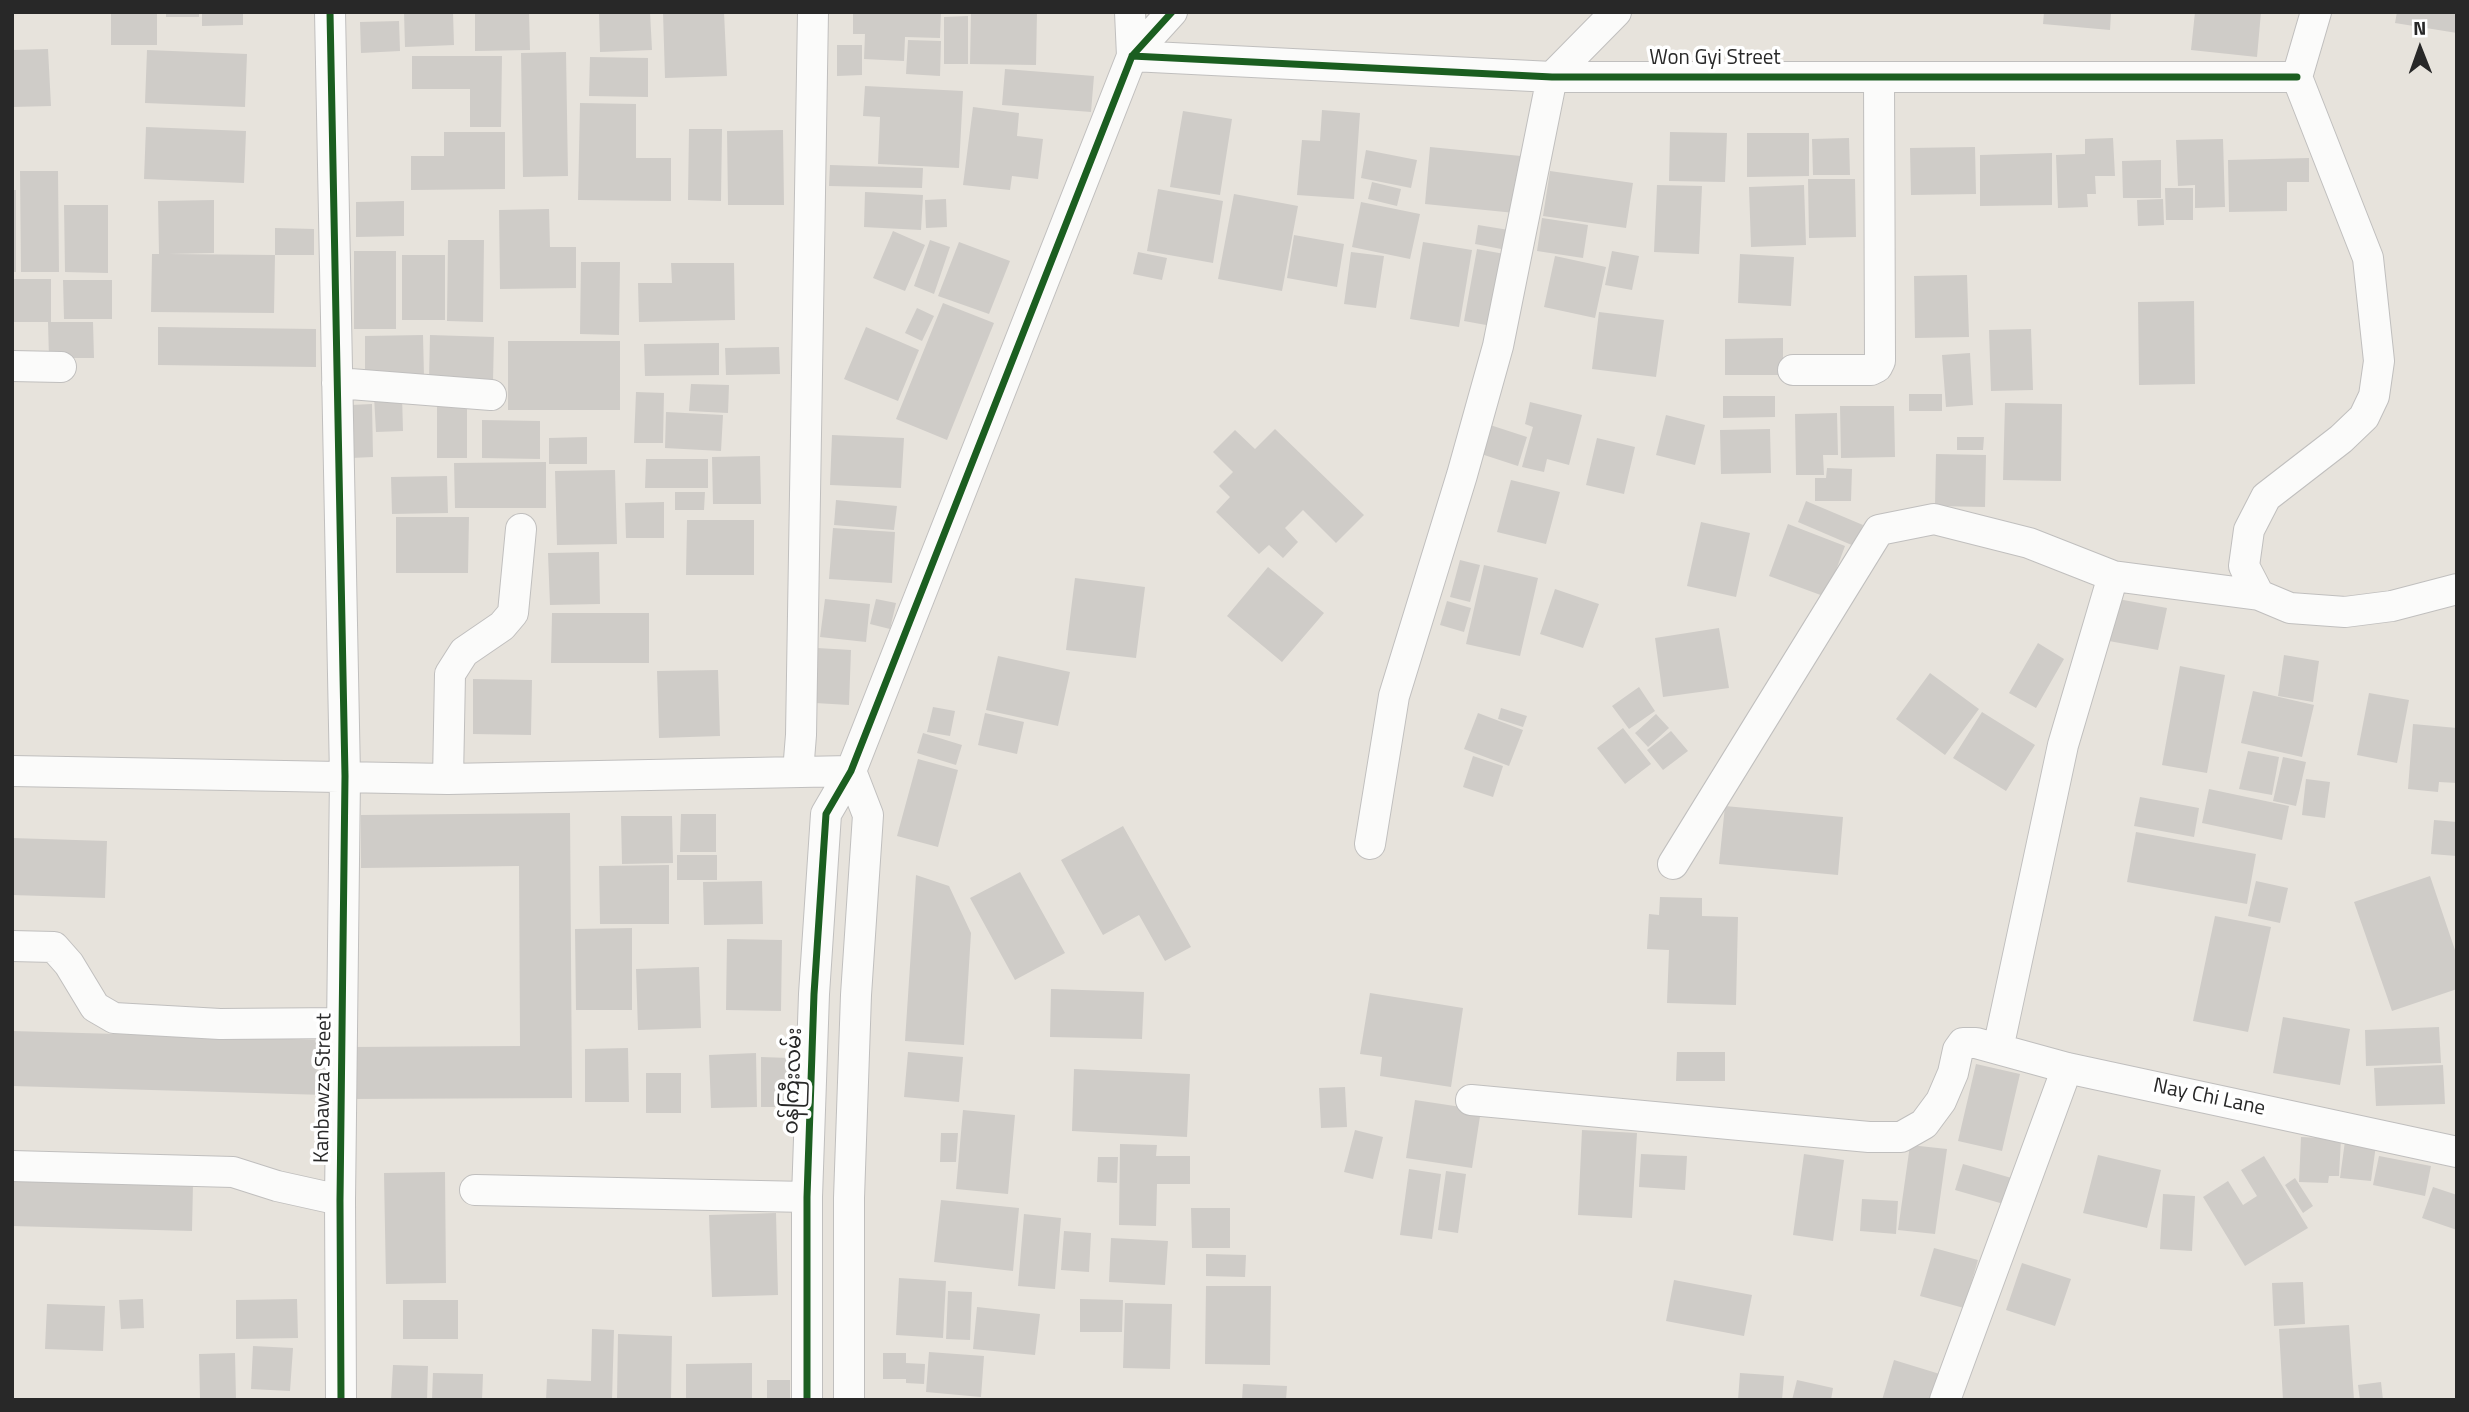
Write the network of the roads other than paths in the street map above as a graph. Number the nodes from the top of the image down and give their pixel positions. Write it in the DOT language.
graph roads {
  1 [pos="330,12"];
  2 [pos="813,12"];
  3 [pos="1130,12"];
  4 [pos="1172,12"];
  5 [pos="1616,12"];
  6 [pos="2316,12"];
  7 [pos="1132,56"];
  8 [pos="1552,76"];
  9 [pos="1879,77"];
  10 [pos="2297,77"];
  11 [pos="12,366"];
  12 [pos="61,367"];
  13 [pos="1793,370"];
  14 [pos="337,383"];
  15 [pos="491,395"];
  16 [pos="521,529"];
  17 [pos="2113,576"];
  18 [pos="2457,589"];
  19 [pos="2259,595"];
  20 [pos="12,771"];
  21 [pos="851,771"];
  22 [pos="798,772"];
  23 [pos="345,776"];
  24 [pos="448,779"];
  25 [pos="1370,844"];
  26 [pos="1673,864"];
  27 [pos="12,946"];
  28 [pos="342,1023"];
  29 [pos="1998,1049"];
  30 [pos="2067,1068"];
  31 [pos="1471,1100"];
  32 [pos="2457,1152"];
  33 [pos="12,1166"];
  34 [pos="475,1190"];
  35 [pos="807,1197"];
  36 [pos="340,1200"];
  37 [pos="341,1400"];
  38 [pos="807,1400"];
  39 [pos="849,1400"];
  40 [pos="1945,1400"];
  1 -- 14 [label="street, Kanbawza Street"];
  2 -- 22 [label="street"];
  3 -- 7 [label="street"];
  4 -- 7 [label="street"];
  5 -- 8 [label="street"];
  6 -- 10 [label="street"];
  7 -- 8 [label="street, Won Gyi Street"];
  7 -- 21 [label="street, ဝန်ကြီးလမ်း"];
  8 -- 9 [label="street, Won Gyi Street"];
  8 -- 25 [label="street"];
  9 -- 10 [label="street, Won Gyi Street"];
  9 -- 13 [label="street"];
  10 -- 19 [label="street"];
  11 -- 12 [label="street"];
  14 -- 15 [label="street"];
  14 -- 23 [label="street, Kanbawza Street"];
  16 -- 24 [label="street"];
  17 -- 19 [label="street"];
  17 -- 26 [label="street"];
  17 -- 29 [label="street"];
  18 -- 19 [label="street"];
  20 -- 23 [label="street"];
  21 -- 22 [label="street"];
  21 -- 35 [label="street, ဝန်ကြီးလမ်း"];
  21 -- 39 [label="street"];
  22 -- 24 [label="street"];
  23 -- 24 [label="street"];
  23 -- 28 [label="street, Kanbawza Street"];
  27 -- 28 [label="street"];
  28 -- 36 [label="street, Kanbawza Street"];
  29 -- 30 [label="street, Nay Chi Lane"];
  29 -- 31 [label="street, Nay Chi Lane"];
  30 -- 32 [label="street, Nay Chi Lane"];
  30 -- 40 [label="street"];
  33 -- 36 [label="street"];
  34 -- 35 [label="street"];
  35 -- 38 [label="street, ဝန်ကြီးလမ်း"];
  36 -- 37 [label="street, Kanbawza Street"];
}
